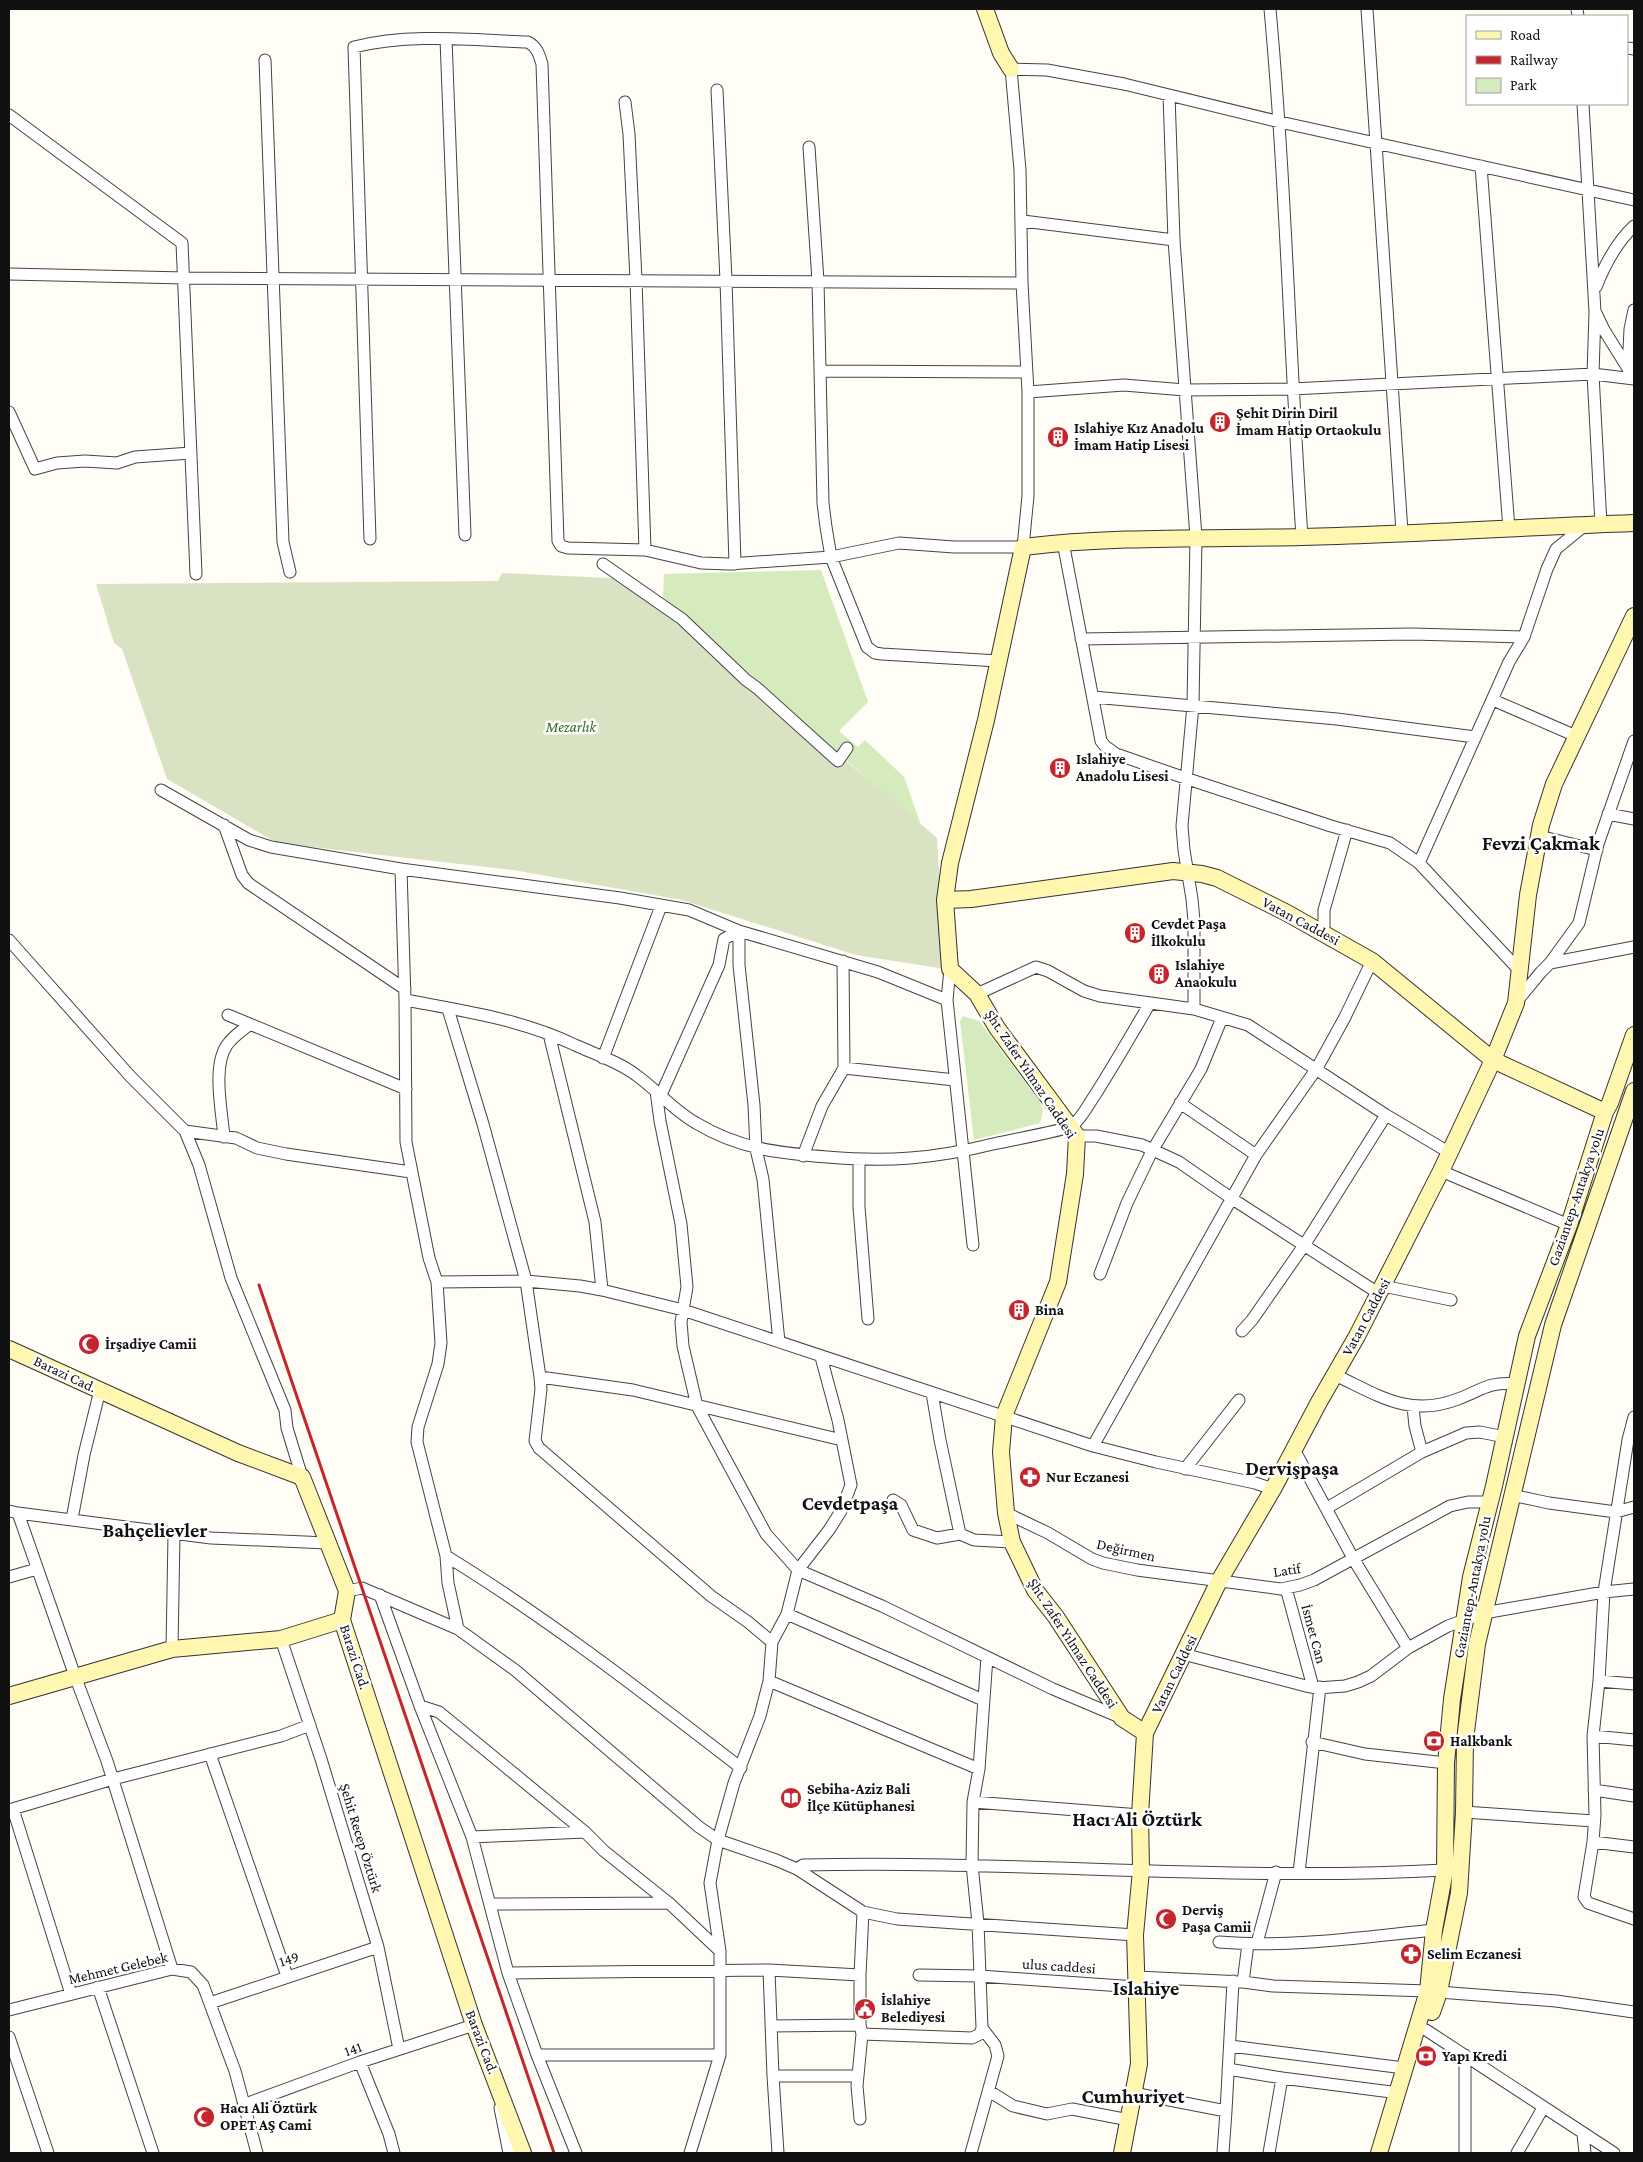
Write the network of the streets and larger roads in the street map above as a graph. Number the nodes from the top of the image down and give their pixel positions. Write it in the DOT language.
graph roads {
  1 [pos="985,9"];
  2 [pos="1270,9"];
  3 [pos="1367,9"];
  4 [pos="446,39"];
  5 [pos="265,60"];
  6 [pos="1011,69"];
  7 [pos="716,90"];
  8 [pos="1169,95"];
  9 [pos="625,102"];
  10 [pos="1583,105"];
  11 [pos="9,115"];
  12 [pos="1280,122"];
  13 [pos="1377,143"];
  14 [pos="809,147"];
  15 [pos="1481,166"];
  16 [pos="1590,191"];
  17 [pos="1634,200"];
  18 [pos="1023,221"];
  19 [pos="1634,226"];
  20 [pos="1174,240"];
  21 [pos="9,274"];
  22 [pos="184,278"];
  23 [pos="274,279"];
  24 [pos="363,279"];
  25 [pos="456,279"];
  26 [pos="548,280"];
  27 [pos="636,280"];
  28 [pos="726,280"];
  29 [pos="818,281"];
  30 [pos="1022,282"];
  31 [pos="1594,292"];
  32 [pos="1634,310"];
  33 [pos="1595,312"];
  34 [pos="820,371"];
  35 [pos="1027,372"];
  36 [pos="1593,374"];
  37 [pos="1632,375"];
  38 [pos="1497,380"];
  39 [pos="1391,384"];
  40 [pos="1292,389"];
  41 [pos="1185,390"];
  42 [pos="1028,392"];
  43 [pos="9,412"];
  44 [pos="191,453"];
  45 [pos="1634,523"];
  46 [pos="1601,524"];
  47 [pos="1584,526"];
  48 [pos="1509,529"];
  49 [pos="1402,532"];
  50 [pos="465,535"];
  51 [pos="1196,537"];
  52 [pos="1302,537"];
  53 [pos="370,540"];
  54 [pos="1063,542"];
  55 [pos="1023,547"];
  56 [pos="644,550"];
  57 [pos="831,558"];
  58 [pos="603,564"];
  59 [pos="735,564"];
  60 [pos="290,572"];
  61 [pos="196,574"];
  62 [pos="1634,616"];
  63 [pos="1524,637"];
  64 [pos="1081,638"];
  65 [pos="1193,638"];
  66 [pos="998,661"];
  67 [pos="1093,697"];
  68 [pos="1493,700"];
  69 [pos="1192,705"];
  70 [pos="1576,736"];
  71 [pos="1476,737"];
  72 [pos="1634,741"];
  73 [pos="846,748"];
  74 [pos="1185,778"];
  75 [pos="161,790"];
  76 [pos="1608,814"];
  77 [pos="1634,820"];
  78 [pos="224,825"];
  79 [pos="1347,830"];
  80 [pos="1539,836"];
  81 [pos="1597,850"];
  82 [pos="1419,863"];
  83 [pos="401,869"];
  84 [pos="1188,871"];
  85 [pos="946,900"];
  86 [pos="661,906"];
  87 [pos="739,931"];
  88 [pos="1324,933"];
  89 [pos="9,940"];
  90 [pos="1634,947"];
  91 [pos="843,961"];
  92 [pos="1372,961"];
  93 [pos="1550,963"];
  94 [pos="950,969"];
  95 [pos="1519,970"];
  96 [pos="977,994"];
  97 [pos="405,995"];
  98 [pos="947,1000"];
  99 [pos="1150,1003"];
  100 [pos="1516,1003"];
  101 [pos="448,1009"];
  102 [pos="1194,1009"];
  103 [pos="228,1015"];
  104 [pos="1222,1018"];
  105 [pos="250,1024"];
  106 [pos="549,1034"];
  107 [pos="1634,1035"];
  108 [pos="603,1058"];
  109 [pos="1493,1060"];
  110 [pos="844,1068"];
  111 [pos="1317,1068"];
  112 [pos="955,1080"];
  113 [pos="406,1089"];
  114 [pos="1634,1091"];
  115 [pos="658,1094"];
  116 [pos="1180,1103"];
  117 [pos="1605,1112"];
  118 [pos="1386,1115"];
  119 [pos="1629,1125"];
  120 [pos="184,1131"];
  121 [pos="1073,1132"];
  122 [pos="224,1137"];
  123 [pos="756,1149"];
  124 [pos="1152,1151"];
  125 [pos="962,1152"];
  126 [pos="1450,1153"];
  127 [pos="1256,1155"];
  128 [pos="803,1156"];
  129 [pos="859,1161"];
  130 [pos="1441,1171"];
  131 [pos="411,1172"];
  132 [pos="1231,1198"];
  133 [pos="1569,1224"];
  134 [pos="1305,1244"];
  135 [pos="973,1245"];
  136 [pos="1100,1274"];
  137 [pos="526,1281"];
  138 [pos="437,1282"];
  139 [pos="602,1290"];
  140 [pos="1381,1290"];
  141 [pos="1451,1300"];
  142 [pos="683,1310"];
  143 [pos="868,1319"];
  144 [pos="1242,1331"];
  145 [pos="779,1342"];
  146 [pos="9,1349"];
  147 [pos="821,1356"];
  148 [pos="1334,1375"];
  149 [pos="540,1376"];
  150 [pos="1517,1384"];
  151 [pos="100,1390"];
  152 [pos="932,1393"];
  153 [pos="1239,1400"];
  154 [pos="697,1406"];
  155 [pos="1413,1407"];
  156 [pos="1004,1416"];
  157 [pos="1634,1417"];
  158 [pos="1505,1437"];
  159 [pos="842,1440"];
  160 [pos="1093,1446"];
  161 [pos="1295,1451"];
  162 [pos="1422,1452"];
  163 [pos="1185,1469"];
  164 [pos="302,1477"];
  165 [pos="1273,1489"];
  166 [pos="1512,1495"];
  167 [pos="893,1500"];
  168 [pos="1489,1502"];
  169 [pos="1634,1507"];
  170 [pos="1327,1508"];
  171 [pos="14,1512"];
  172 [pos="1616,1512"];
  173 [pos="1006,1514"];
  174 [pos="72,1520"];
  175 [pos="174,1534"];
  176 [pos="960,1534"];
  177 [pos="1012,1542"];
  178 [pos="327,1543"];
  179 [pos="446,1556"];
  180 [pos="1354,1560"];
  181 [pos="37,1569"];
  182 [pos="798,1570"];
  183 [pos="9,1578"];
  184 [pos="1219,1581"];
  185 [pos="1286,1588"];
  186 [pos="1634,1589"];
  187 [pos="347,1591"];
  188 [pos="1604,1592"];
  189 [pos="380,1595"];
  190 [pos="1484,1613"];
  191 [pos="787,1614"];
  192 [pos="342,1620"];
  193 [pos="1464,1621"];
  194 [pos="458,1629"];
  195 [pos="281,1639"];
  196 [pos="772,1642"];
  197 [pos="1408,1648"];
  198 [pos="172,1649"];
  199 [pos="1184,1654"];
  200 [pos="987,1657"];
  201 [pos="75,1676"];
  202 [pos="769,1681"];
  203 [pos="1599,1681"];
  204 [pos="1634,1684"];
  205 [pos="1316,1687"];
  206 [pos="9,1696"];
  207 [pos="983,1700"];
  208 [pos="420,1706"];
  209 [pos="1122,1718"];
  210 [pos="310,1725"];
  211 [pos="1145,1732"];
  212 [pos="1592,1736"];
  213 [pos="1634,1740"];
  214 [pos="1312,1742"];
  215 [pos="210,1754"];
  216 [pos="1446,1763"];
  217 [pos="741,1768"];
  218 [pos="979,1768"];
  219 [pos="113,1779"];
  220 [pos="1594,1790"];
  221 [pos="1634,1796"];
  222 [pos="973,1802"];
  223 [pos="11,1810"];
  224 [pos="1464,1812"];
  225 [pos="1140,1814"];
  226 [pos="1594,1821"];
  227 [pos="585,1832"];
  228 [pos="472,1837"];
  229 [pos="718,1840"];
  230 [pos="1593,1842"];
  231 [pos="1634,1847"];
  232 [pos="972,1865"];
  233 [pos="797,1869"];
  234 [pos="1141,1870"];
  235 [pos="1445,1870"];
  236 [pos="1276,1872"];
  237 [pos="1299,1873"];
  238 [pos="669,1903"];
  239 [pos="490,1904"];
  240 [pos="863,1912"];
  241 [pos="1634,1919"];
  242 [pos="978,1923"];
  243 [pos="1434,1930"];
  244 [pos="1135,1935"];
  245 [pos="1219,1942"];
  246 [pos="1253,1944"];
  247 [pos="378,1947"];
  248 [pos="720,1951"];
  249 [pos="172,1970"];
  250 [pos="769,1970"];
  251 [pos="720,1971"];
  252 [pos="508,1973"];
  253 [pos="919,1974"];
  254 [pos="860,1975"];
  255 [pos="287,1976"];
  256 [pos="980,1976"];
  257 [pos="1238,1981"];
  258 [pos="1136,1982"];
  259 [pos="98,1987"];
  260 [pos="1434,1991"];
  261 [pos="71,1994"];
  262 [pos="210,2003"];
  263 [pos="9,2010"];
  264 [pos="1634,2012"];
  265 [pos="474,2025"];
  266 [pos="771,2026"];
  267 [pos="982,2028"];
  268 [pos="861,2029"];
  269 [pos="1426,2030"];
  270 [pos="9,2037"];
  271 [pos="1230,2046"];
  272 [pos="399,2049"];
  273 [pos="720,2055"];
  274 [pos="537,2056"];
  275 [pos="1465,2056"];
  276 [pos="360,2062"];
  277 [pos="1404,2068"];
  278 [pos="1228,2069"];
  279 [pos="772,2076"];
  280 [pos="858,2076"];
  281 [pos="1282,2078"];
  282 [pos="498,2085"];
  283 [pos="989,2091"];
  284 [pos="1133,2093"];
  285 [pos="1399,2093"];
  286 [pos="243,2104"];
  287 [pos="1543,2108"];
  288 [pos="1226,2111"];
  289 [pos="860,2119"];
  290 [pos="1129,2120"];
  291 [pos="1583,2134"];
  292 [pos="48,2153"];
  293 [pos="153,2153"];
  294 [pos="257,2153"];
  295 [pos="394,2153"];
  296 [pos="509,2153"];
  297 [pos="523,2153"];
  298 [pos="532,2153"];
  299 [pos="576,2153"];
  300 [pos="690,2153"];
  301 [pos="778,2153"];
  302 [pos="971,2153"];
  303 [pos="1122,2153"];
  304 [pos="1126,2153"];
  305 [pos="1223,2153"];
  306 [pos="1269,2153"];
  307 [pos="1379,2153"];
  308 [pos="1391,2153"];
  309 [pos="1465,2153"];
  310 [pos="1517,2153"];
  311 [pos="1585,2153"];
  312 [pos="1614,2153"];
  1 -- 6 [label="street"];
  2 -- 12 [label="street"];
  3 -- 13 [label="street"];
  4 -- 24 [label="street"];
  4 -- 25 [label="street"];
  4 -- 26 [label="street"];
  5 -- 23 [label="street"];
  6 -- 8 [label="street"];
  6 -- 18 [label="street"];
  7 -- 28 [label="street"];
  8 -- 12 [label="street"];
  8 -- 20 [label="street"];
  9 -- 27 [label="street"];
  10 -- 16 [label="street"];
  11 -- 22 [label="street"];
  12 -- 13 [label="street"];
  12 -- 40 [label="street"];
  13 -- 15 [label="street"];
  13 -- 39 [label="street"];
  14 -- 29 [label="street"];
  15 -- 16 [label="street"];
  15 -- 38 [label="street"];
  16 -- 17 [label="street"];
  16 -- 31 [label="street"];
  18 -- 20 [label="street"];
  18 -- 30 [label="street"];
  19 -- 31 [label="street"];
  20 -- 41 [label="street"];
  21 -- 22 [label="street"];
  22 -- 23 [label="street"];
  22 -- 44 [label="street"];
  23 -- 24 [label="street"];
  23 -- 60 [label="street"];
  24 -- 25 [label="street"];
  24 -- 53 [label="street"];
  25 -- 26 [label="street"];
  25 -- 50 [label="street"];
  26 -- 27 [label="street"];
  26 -- 56 [label="street"];
  27 -- 28 [label="street"];
  27 -- 56 [label="street"];
  28 -- 29 [label="street"];
  28 -- 59 [label="street"];
  29 -- 30 [label="street"];
  29 -- 34 [label="street"];
  30 -- 35 [label="street"];
  31 -- 33 [label="street"];
  32 -- 37 [label="street"];
  33 -- 36 [label="street"];
  33 -- 37 [label="street"];
  34 -- 35 [label="street"];
  34 -- 57 [label="street"];
  35 -- 42 [label="street"];
  36 -- 37 [label="street"];
  36 -- 38 [label="street"];
  36 -- 46 [label="street"];
  38 -- 39 [label="street"];
  38 -- 48 [label="street"];
  39 -- 40 [label="street"];
  39 -- 49 [label="street"];
  40 -- 41 [label="street"];
  40 -- 52 [label="street"];
  41 -- 42 [label="street"];
  41 -- 51 [label="street"];
  42 -- 55 [label="street"];
  43 -- 44 [label="street"];
  44 -- 61 [label="street"];
  45 -- 46 [label="street"];
  46 -- 47 [label="street"];
  47 -- 48 [label="street"];
  47 -- 63 [label="street"];
  48 -- 49 [label="street"];
  49 -- 52 [label="street"];
  51 -- 52 [label="street"];
  51 -- 54 [label="street"];
  51 -- 65 [label="street"];
  54 -- 55 [label="street"];
  54 -- 64 [label="street"];
  55 -- 57 [label="street"];
  55 -- 66 [label="street"];
  56 -- 59 [label="street"];
  57 -- 59 [label="street"];
  57 -- 66 [label="street"];
  58 -- 73 [label="street"];
  62 -- 70 [label="street"];
  63 -- 65 [label="street"];
  63 -- 68 [label="street"];
  64 -- 65 [label="street"];
  64 -- 67 [label="street"];
  65 -- 69 [label="street"];
  66 -- 85 [label="street"];
  67 -- 69 [label="street"];
  67 -- 74 [label="street"];
  68 -- 70 [label="street"];
  68 -- 71 [label="street"];
  69 -- 71 [label="street"];
  69 -- 74 [label="street"];
  70 -- 80 [label="street"];
  71 -- 82 [label="street"];
  72 -- 76 [label="street"];
  74 -- 79 [label="street"];
  74 -- 84 [label="street"];
  75 -- 78 [label="street"];
  76 -- 77 [label="street"];
  76 -- 81 [label="street"];
  78 -- 83 [label="street"];
  78 -- 97 [label="street"];
  79 -- 82 [label="street"];
  79 -- 88 [label="street"];
  80 -- 81 [label="street"];
  80 -- 95 [label="street"];
  81 -- 93 [label="street"];
  82 -- 95 [label="street"];
  83 -- 86 [label="street"];
  83 -- 97 [label="street"];
  84 -- 85 [label="street, Vatan Caddesi"];
  84 -- 88 [label="street, Vatan Caddesi"];
  84 -- 102 [label="street"];
  85 -- 94 [label="street"];
  86 -- 87 [label="street"];
  86 -- 108 [label="street"];
  87 -- 91 [label="street"];
  87 -- 115 [label="street"];
  87 -- 123 [label="street"];
  88 -- 92 [label="street, Vatan Caddesi"];
  89 -- 120 [label="street"];
  90 -- 93 [label="street"];
  91 -- 98 [label="street"];
  91 -- 110 [label="street"];
  92 -- 109 [label="street, Vatan Caddesi"];
  92 -- 111 [label="street"];
  93 -- 100 [label="street"];
  94 -- 96 [label="street, Şht. Zafer Yılmaz Caddesi"];
  94 -- 98 [label="street"];
  95 -- 100 [label="street"];
  96 -- 99 [label="street"];
  96 -- 121 [label="street, Şht. Zafer Yılmaz Caddesi"];
  97 -- 101 [label="street"];
  97 -- 113 [label="street"];
  98 -- 112 [label="street"];
  99 -- 102 [label="street"];
  99 -- 121 [label="street"];
  100 -- 109 [label="street"];
  101 -- 106 [label="street"];
  101 -- 137 [label="street"];
  102 -- 104 [label="street"];
  103 -- 105 [label="street"];
  104 -- 111 [label="street"];
  104 -- 116 [label="street"];
  105 -- 113 [label="street"];
  105 -- 122 [label="street"];
  106 -- 108 [label="street"];
  106 -- 139 [label="street"];
  107 -- 117 [label="street, Gaziantep-Antakya yolu"];
  108 -- 115 [label="street"];
  109 -- 117 [label="street"];
  109 -- 126 [label="street, Vatan Caddesi"];
  110 -- 112 [label="street"];
  110 -- 128 [label="street"];
  111 -- 118 [label="street"];
  111 -- 127 [label="street"];
  112 -- 125 [label="street"];
  113 -- 131 [label="street"];
  114 -- 119 [label="street, Gaziantep-Antakya yolu"];
  115 -- 123 [label="street"];
  115 -- 142 [label="street"];
  116 -- 124 [label="street"];
  116 -- 127 [label="street"];
  117 -- 133 [label="street, Gaziantep-Antakya yolu"];
  118 -- 126 [label="street"];
  118 -- 134 [label="street"];
  119 -- 166 [label="street, Gaziantep-Antakya yolu"];
  120 -- 122 [label="street"];
  120 -- 164 [label="street"];
  121 -- 124 [label="street"];
  121 -- 125 [label="street"];
  121 -- 156 [label="street, Şht. Zafer Yılmaz Caddesi"];
  122 -- 131 [label="street"];
  123 -- 128 [label="street"];
  123 -- 145 [label="street"];
  124 -- 132 [label="street"];
  124 -- 136 [label="street"];
  125 -- 129 [label="street"];
  125 -- 135 [label="street"];
  126 -- 130 [label="street, Vatan Caddesi"];
  127 -- 132 [label="street"];
  128 -- 129 [label="street"];
  129 -- 143 [label="street"];
  130 -- 133 [label="street"];
  130 -- 140 [label="street, Vatan Caddesi"];
  131 -- 138 [label="street"];
  132 -- 134 [label="street"];
  132 -- 160 [label="street"];
  133 -- 150 [label="street, Gaziantep-Antakya yolu"];
  134 -- 140 [label="street"];
  134 -- 144 [label="street"];
  137 -- 138 [label="street"];
  137 -- 139 [label="street"];
  137 -- 149 [label="street"];
  138 -- 179 [label="street"];
  139 -- 142 [label="street"];
  140 -- 141 [label="street"];
  140 -- 148 [label="street, Vatan Caddesi"];
  142 -- 145 [label="street"];
  142 -- 154 [label="street"];
  145 -- 147 [label="street"];
  146 -- 151 [label="street, Barazi Cad."];
  147 -- 152 [label="street"];
  147 -- 159 [label="street"];
  148 -- 155 [label="street"];
  148 -- 161 [label="street, Vatan Caddesi"];
  149 -- 154 [label="street"];
  149 -- 196 [label="street"];
  150 -- 155 [label="street"];
  150 -- 158 [label="street, Gaziantep-Antakya yolu"];
  151 -- 164 [label="street, Barazi Cad."];
  151 -- 174 [label="street"];
  152 -- 156 [label="street"];
  152 -- 176 [label="street"];
  153 -- 163 [label="street"];
  154 -- 159 [label="street"];
  154 -- 182 [label="street"];
  155 -- 162 [label="street"];
  156 -- 160 [label="street"];
  156 -- 173 [label="street, Şht. Zafer Yılmaz Caddesi"];
  157 -- 172 [label="street"];
  158 -- 162 [label="street"];
  158 -- 168 [label="street, Gaziantep-Antakya yolu"];
  159 -- 182 [label="street"];
  160 -- 163 [label="street"];
  161 -- 165 [label="street, Vatan Caddesi"];
  161 -- 170 [label="street"];
  162 -- 170 [label="street"];
  163 -- 165 [label="street"];
  164 -- 178 [label="street"];
  165 -- 184 [label="street, Vatan Caddesi"];
  166 -- 172 [label="street"];
  166 -- 190 [label="street, Gaziantep-Antakya yolu"];
  167 -- 176 [label="street"];
  168 -- 180 [label="street, Latif"];
  168 -- 193 [label="street, Gaziantep-Antakya yolu"];
  169 -- 172 [label="street"];
  170 -- 180 [label="street"];
  171 -- 174 [label="street"];
  171 -- 181 [label="street"];
  172 -- 188 [label="street"];
  173 -- 177 [label="street, Şht. Zafer Yılmaz Caddesi"];
  173 -- 184 [label="street, Değirmen"];
  174 -- 175 [label="street"];
  175 -- 178 [label="street"];
  175 -- 198 [label="street"];
  176 -- 177 [label="street"];
  177 -- 209 [label="street, Şht. Zafer Yılmaz Caddesi"];
  178 -- 187 [label="street"];
  179 -- 194 [label="street"];
  179 -- 217 [label="street"];
  180 -- 185 [label="street, Latif"];
  180 -- 197 [label="street"];
  181 -- 183 [label="street"];
  181 -- 201 [label="street"];
  182 -- 191 [label="street"];
  182 -- 200 [label="street"];
  184 -- 185 [label="street, Latif"];
  184 -- 199 [label="street, Vatan Caddesi"];
  185 -- 205 [label="street, İsmet Can"];
  186 -- 188 [label="street"];
  187 -- 189 [label="street"];
  187 -- 192 [label="street, Barazi Cad."];
  188 -- 190 [label="street"];
  188 -- 203 [label="street"];
  189 -- 194 [label="street"];
  189 -- 208 [label="street"];
  190 -- 193 [label="street"];
  190 -- 224 [label="street, Gaziantep-Antakya yolu"];
  191 -- 196 [label="street"];
  191 -- 207 [label="street"];
  192 -- 195 [label="street"];
  192 -- 265 [label="street, Barazi Cad."];
  193 -- 197 [label="street"];
  193 -- 216 [label="street, Gaziantep-Antakya yolu"];
  194 -- 229 [label="street"];
  195 -- 198 [label="street"];
  195 -- 210 [label="street, Şehit Recep Öztürk"];
  196 -- 202 [label="street"];
  197 -- 205 [label="street"];
  198 -- 201 [label="street"];
  199 -- 205 [label="street"];
  199 -- 211 [label="street, Vatan Caddesi"];
  200 -- 207 [label="street"];
  200 -- 209 [label="street"];
  201 -- 206 [label="street"];
  201 -- 219 [label="street"];
  202 -- 217 [label="street"];
  202 -- 218 [label="street"];
  203 -- 204 [label="street"];
  203 -- 212 [label="street"];
  205 -- 214 [label="street"];
  207 -- 218 [label="street"];
  208 -- 227 [label="street"];
  208 -- 228 [label="street"];
  209 -- 211 [label="street"];
  210 -- 215 [label="street"];
  210 -- 247 [label="street, Şehit Recep Öztürk"];
  211 -- 225 [label="street, Vatan Caddesi"];
  212 -- 213 [label="street"];
  212 -- 220 [label="street"];
  214 -- 216 [label="street"];
  214 -- 237 [label="street"];
  215 -- 219 [label="street"];
  215 -- 255 [label="street"];
  216 -- 235 [label="street, Gaziantep-Antakya yolu"];
  217 -- 229 [label="street"];
  218 -- 222 [label="street"];
  219 -- 223 [label="street"];
  219 -- 249 [label="street"];
  220 -- 221 [label="street"];
  220 -- 226 [label="street"];
  222 -- 225 [label="street"];
  222 -- 232 [label="street"];
  223 -- 261 [label="street"];
  224 -- 226 [label="street"];
  224 -- 260 [label="street, Gaziantep-Antakya yolu"];
  225 -- 234 [label="street, Vatan Caddesi"];
  226 -- 230 [label="street"];
  227 -- 228 [label="street"];
  227 -- 238 [label="street"];
  228 -- 239 [label="street"];
  229 -- 233 [label="street"];
  229 -- 248 [label="street"];
  230 -- 231 [label="street"];
  230 -- 241 [label="street"];
  232 -- 233 [label="street"];
  232 -- 234 [label="street"];
  232 -- 242 [label="street"];
  233 -- 240 [label="street"];
  234 -- 236 [label="street"];
  234 -- 244 [label="street, Vatan Caddesi"];
  235 -- 237 [label="street"];
  235 -- 243 [label="street, Gaziantep-Antakya yolu"];
  236 -- 237 [label="street"];
  236 -- 246 [label="street"];
  238 -- 239 [label="street"];
  238 -- 248 [label="street"];
  239 -- 252 [label="street"];
  240 -- 242 [label="street"];
  240 -- 254 [label="street"];
  242 -- 244 [label="street"];
  242 -- 256 [label="street"];
  243 -- 246 [label="street"];
  243 -- 260 [label="street, Gaziantep-Antakya yolu"];
  244 -- 258 [label="street, Vatan Caddesi"];
  245 -- 246 [label="street"];
  246 -- 257 [label="street"];
  247 -- 255 [label="street, 149"];
  247 -- 272 [label="street, Şehit Recep Öztürk"];
  248 -- 251 [label="street"];
  249 -- 259 [label="street, Mehmet Gelebek"];
  249 -- 262 [label="street, Mehmet Gelebek"];
  250 -- 251 [label="street"];
  250 -- 254 [label="street"];
  250 -- 266 [label="street"];
  251 -- 252 [label="street"];
  251 -- 273 [label="street"];
  252 -- 274 [label="street"];
  253 -- 256 [label="street, ulus caddesi"];
  254 -- 268 [label="street"];
  255 -- 262 [label="street, 149"];
  256 -- 258 [label="street, ulus caddesi"];
  256 -- 267 [label="street"];
  257 -- 258 [label="street, ulus caddesi"];
  257 -- 260 [label="street, ulus caddesi"];
  257 -- 271 [label="street"];
  258 -- 284 [label="street, Vatan Caddesi"];
  259 -- 261 [label="street, Mehmet Gelebek"];
  259 -- 293 [label="street"];
  260 -- 264 [label="street, ulus caddesi"];
  260 -- 269 [label="street, Gaziantep-Antakya yolu"];
  260 -- 277 [label="street, Gaziantep-Antakya yolu"];
  261 -- 263 [label="street, Mehmet Gelebek"];
  262 -- 286 [label="street, Mehmet Gelebek"];
  265 -- 272 [label="street, 141"];
  265 -- 282 [label="street, Barazi Cad."];
  266 -- 268 [label="street"];
  266 -- 279 [label="street"];
  267 -- 268 [label="street"];
  267 -- 283 [label="street"];
  268 -- 280 [label="street"];
  269 -- 275 [label="street"];
  269 -- 308 [label="street, Gaziantep-Antakya yolu"];
  270 -- 292 [label="street"];
  271 -- 277 [label="street"];
  271 -- 278 [label="street"];
  272 -- 276 [label="street, 141"];
  273 -- 274 [label="street"];
  273 -- 300 [label="street"];
  274 -- 299 [label="street"];
  275 -- 287 [label="street"];
  275 -- 309 [label="street"];
  276 -- 286 [label="street, 141"];
  276 -- 295 [label="street"];
  277 -- 285 [label="street, Gaziantep-Antakya yolu"];
  278 -- 281 [label="street"];
  278 -- 288 [label="street"];
  279 -- 280 [label="street"];
  279 -- 301 [label="street"];
  280 -- 289 [label="street"];
  281 -- 285 [label="street"];
  281 -- 306 [label="street"];
  282 -- 296 [label="street"];
  282 -- 297 [label="street"];
  282 -- 298 [label="street"];
  283 -- 290 [label="street"];
  283 -- 302 [label="street"];
  284 -- 288 [label="street"];
  284 -- 290 [label="street, Vatan Caddesi"];
  285 -- 307 [label="street, Gaziantep-Antakya yolu"];
  286 -- 294 [label="street, Mehmet Gelebek"];
  287 -- 291 [label="street"];
  287 -- 310 [label="street"];
  288 -- 305 [label="street"];
  290 -- 303 [label="street, Vatan Caddesi"];
  291 -- 311 [label="street"];
  291 -- 312 [label="street"];
  303 -- 304 [label="street"];
}
